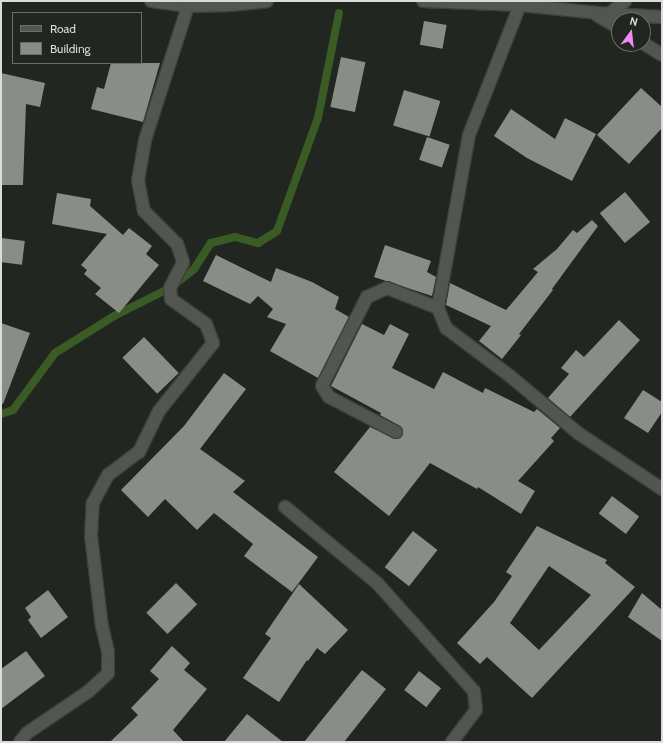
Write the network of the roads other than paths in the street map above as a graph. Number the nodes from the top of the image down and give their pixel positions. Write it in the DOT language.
graph roads {
  1 [pos="151,1"];
  2 [pos="267,1"];
  3 [pos="422,1"];
  4 [pos="625,1"];
  5 [pos="520,5"];
  6 [pos="188,6"];
  7 [pos="592,12"];
  8 [pos="609,14"];
  9 [pos="662,17"];
  10 [pos="611,23"];
  11 [pos="651,48"];
  12 [pos="662,55"];
  13 [pos="438,308"];
  14 [pos="396,432"];
  15 [pos="662,489"];
  16 [pos="285,507"];
  17 [pos="20,742"];
  18 [pos="452,742"];
  1 -- 6 [label="street"];
  2 -- 6 [label="street"];
  3 -- 5 [label="street"];
  4 -- 8 [label="street"];
  5 -- 7 [label="street"];
  5 -- 13 [label="street"];
  6 -- 17 [label="street"];
  7 -- 8 [label="street"];
  7 -- 10 [label="street"];
  8 -- 9 [label="street"];
  11 -- 12 [label="street"];
  13 -- 14 [label="street"];
  13 -- 15 [label="street"];
  16 -- 18 [label="street"];
}
